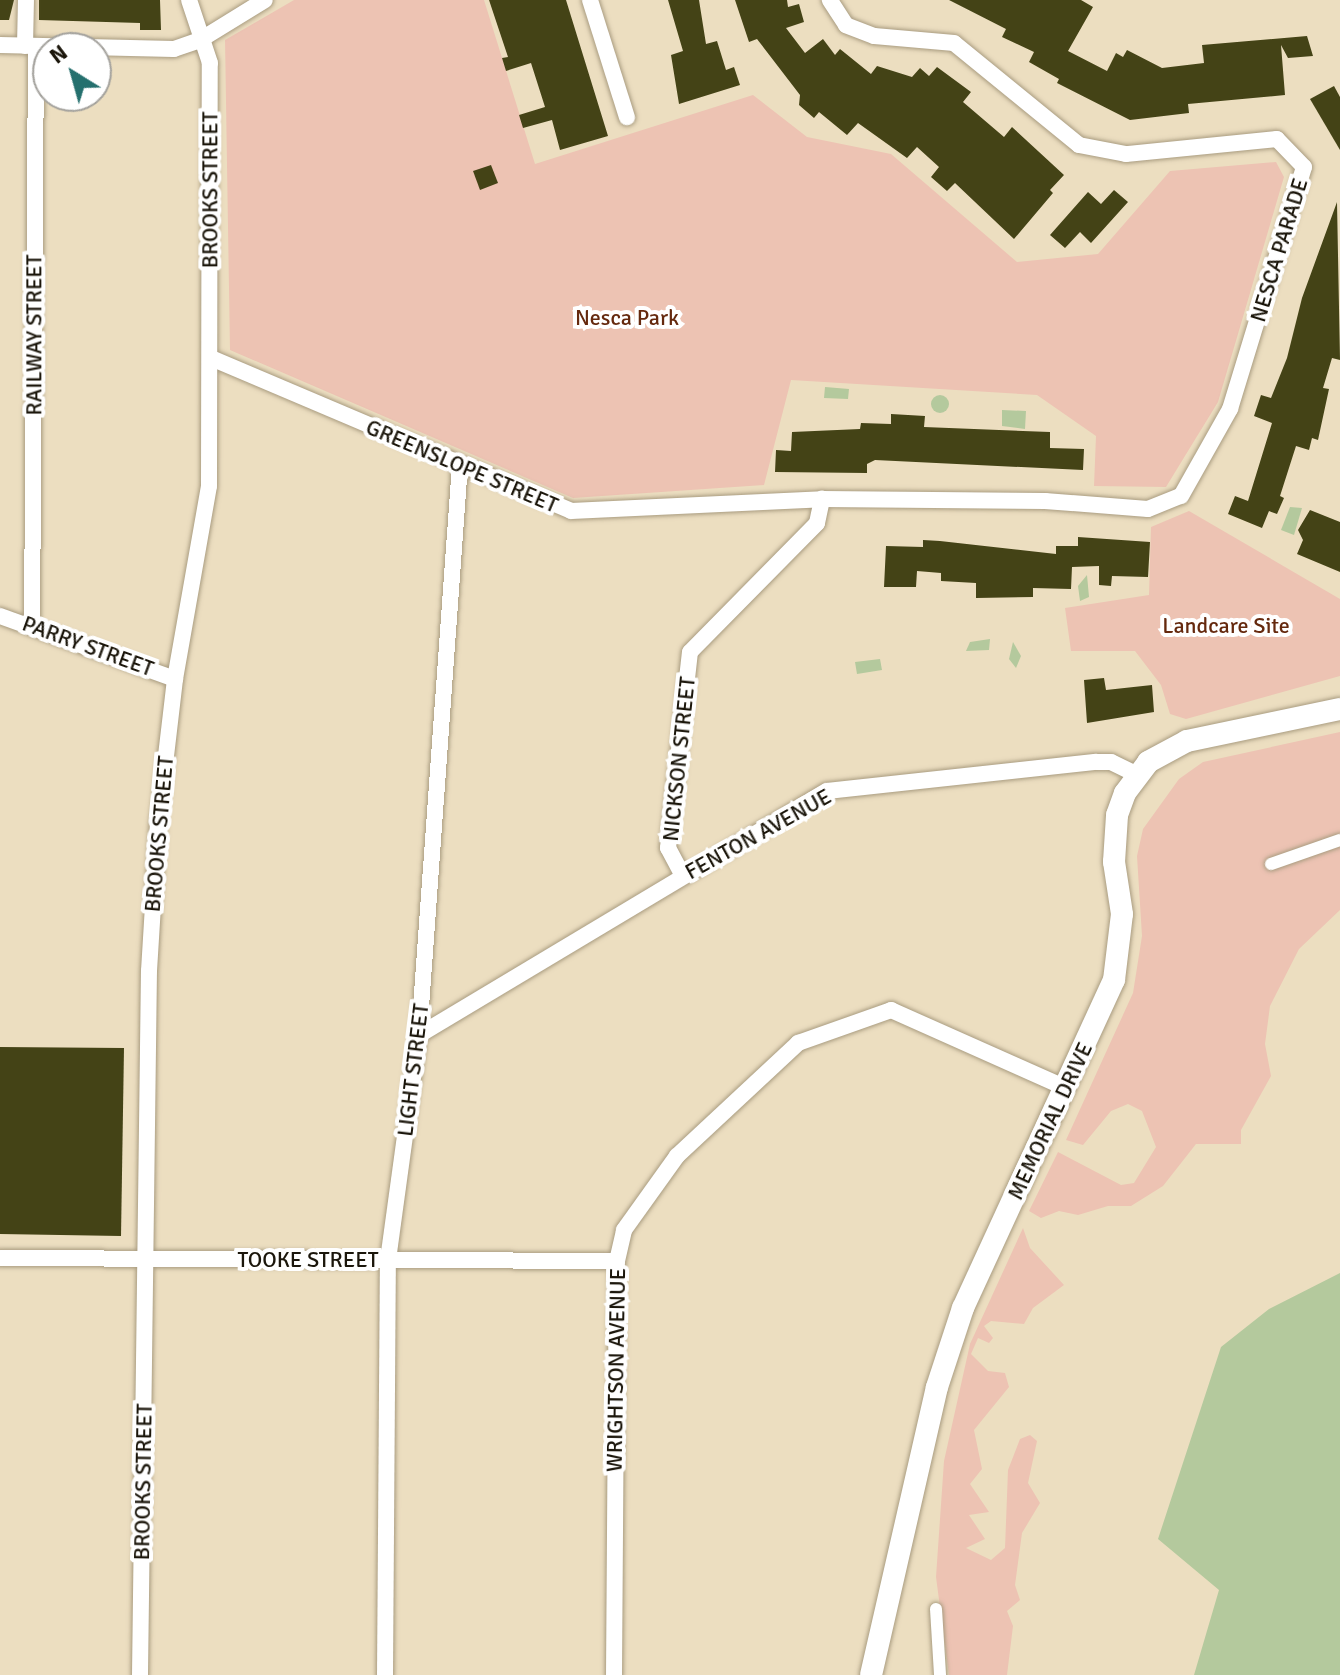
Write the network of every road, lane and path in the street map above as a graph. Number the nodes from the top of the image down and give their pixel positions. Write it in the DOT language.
graph roads {
  1 [pos="26,0"];
  2 [pos="189,0"];
  3 [pos="265,0"];
  4 [pos="590,0"];
  5 [pos="830,0"];
  6 [pos="200,40"];
  7 [pos="0,45"];
  8 [pos="30,46"];
  9 [pos="627,117"];
  10 [pos="211,358"];
  11 [pos="460,465"];
  12 [pos="822,499"];
  13 [pos="0,616"];
  14 [pos="32,623"];
  15 [pos="175,679"];
  16 [pos="1340,709"];
  17 [pos="1136,774"];
  18 [pos="1340,840"];
  19 [pos="1271,864"];
  20 [pos="683,876"];
  21 [pos="419,1035"];
  22 [pos="1066,1088"];
  23 [pos="0,1258"];
  24 [pos="145,1260"];
  25 [pos="388,1260"];
  26 [pos="617,1261"];
  27 [pos="936,1609"];
  28 [pos="140,1675"];
  29 [pos="385,1675"];
  30 [pos="614,1675"];
  31 [pos="871,1675"];
  32 [pos="940,1675"];
  1 -- 8 [label="street, RAILWAY STREET"];
  2 -- 6 [label="street, BROOKS STREET"];
  3 -- 6 [label="street"];
  4 -- 9 [label="street"];
  5 -- 12 [label="street, NESCA PARADE"];
  6 -- 8 [label="street"];
  6 -- 10 [label="street, BROOKS STREET"];
  7 -- 8 [label="street"];
  8 -- 14 [label="street, RAILWAY STREET"];
  10 -- 11 [label="street, GREENSLOPE STREET"];
  10 -- 15 [label="street, BROOKS STREET"];
  11 -- 12 [label="street, GREENSLOPE STREET"];
  11 -- 21 [label="street, LIGHT STREET"];
  12 -- 20 [label="street, NICKSON STREET"];
  13 -- 14 [label="street, PARRY STREET"];
  14 -- 15 [label="street, PARRY STREET"];
  15 -- 24 [label="street, BROOKS STREET"];
  16 -- 17 [label="main road, MEMORIAL DRIVE"];
  17 -- 20 [label="street, FENTON AVENUE"];
  17 -- 22 [label="main road, MEMORIAL DRIVE"];
  18 -- 19 [label="street"];
  20 -- 21 [label="street, FENTON AVENUE"];
  21 -- 25 [label="street, LIGHT STREET"];
  22 -- 26 [label="street, WRIGHTSON AVENUE"];
  22 -- 31 [label="main road, MEMORIAL DRIVE"];
  23 -- 24 [label="street, TOOKE STREET"];
  24 -- 25 [label="street, TOOKE STREET"];
  24 -- 28 [label="street, BROOKS STREET"];
  25 -- 26 [label="street, TOOKE STREET"];
  25 -- 29 [label="street, LIGHT STREET"];
  26 -- 30 [label="street, WRIGHTSON AVENUE"];
  27 -- 32 [label="street"];
}
